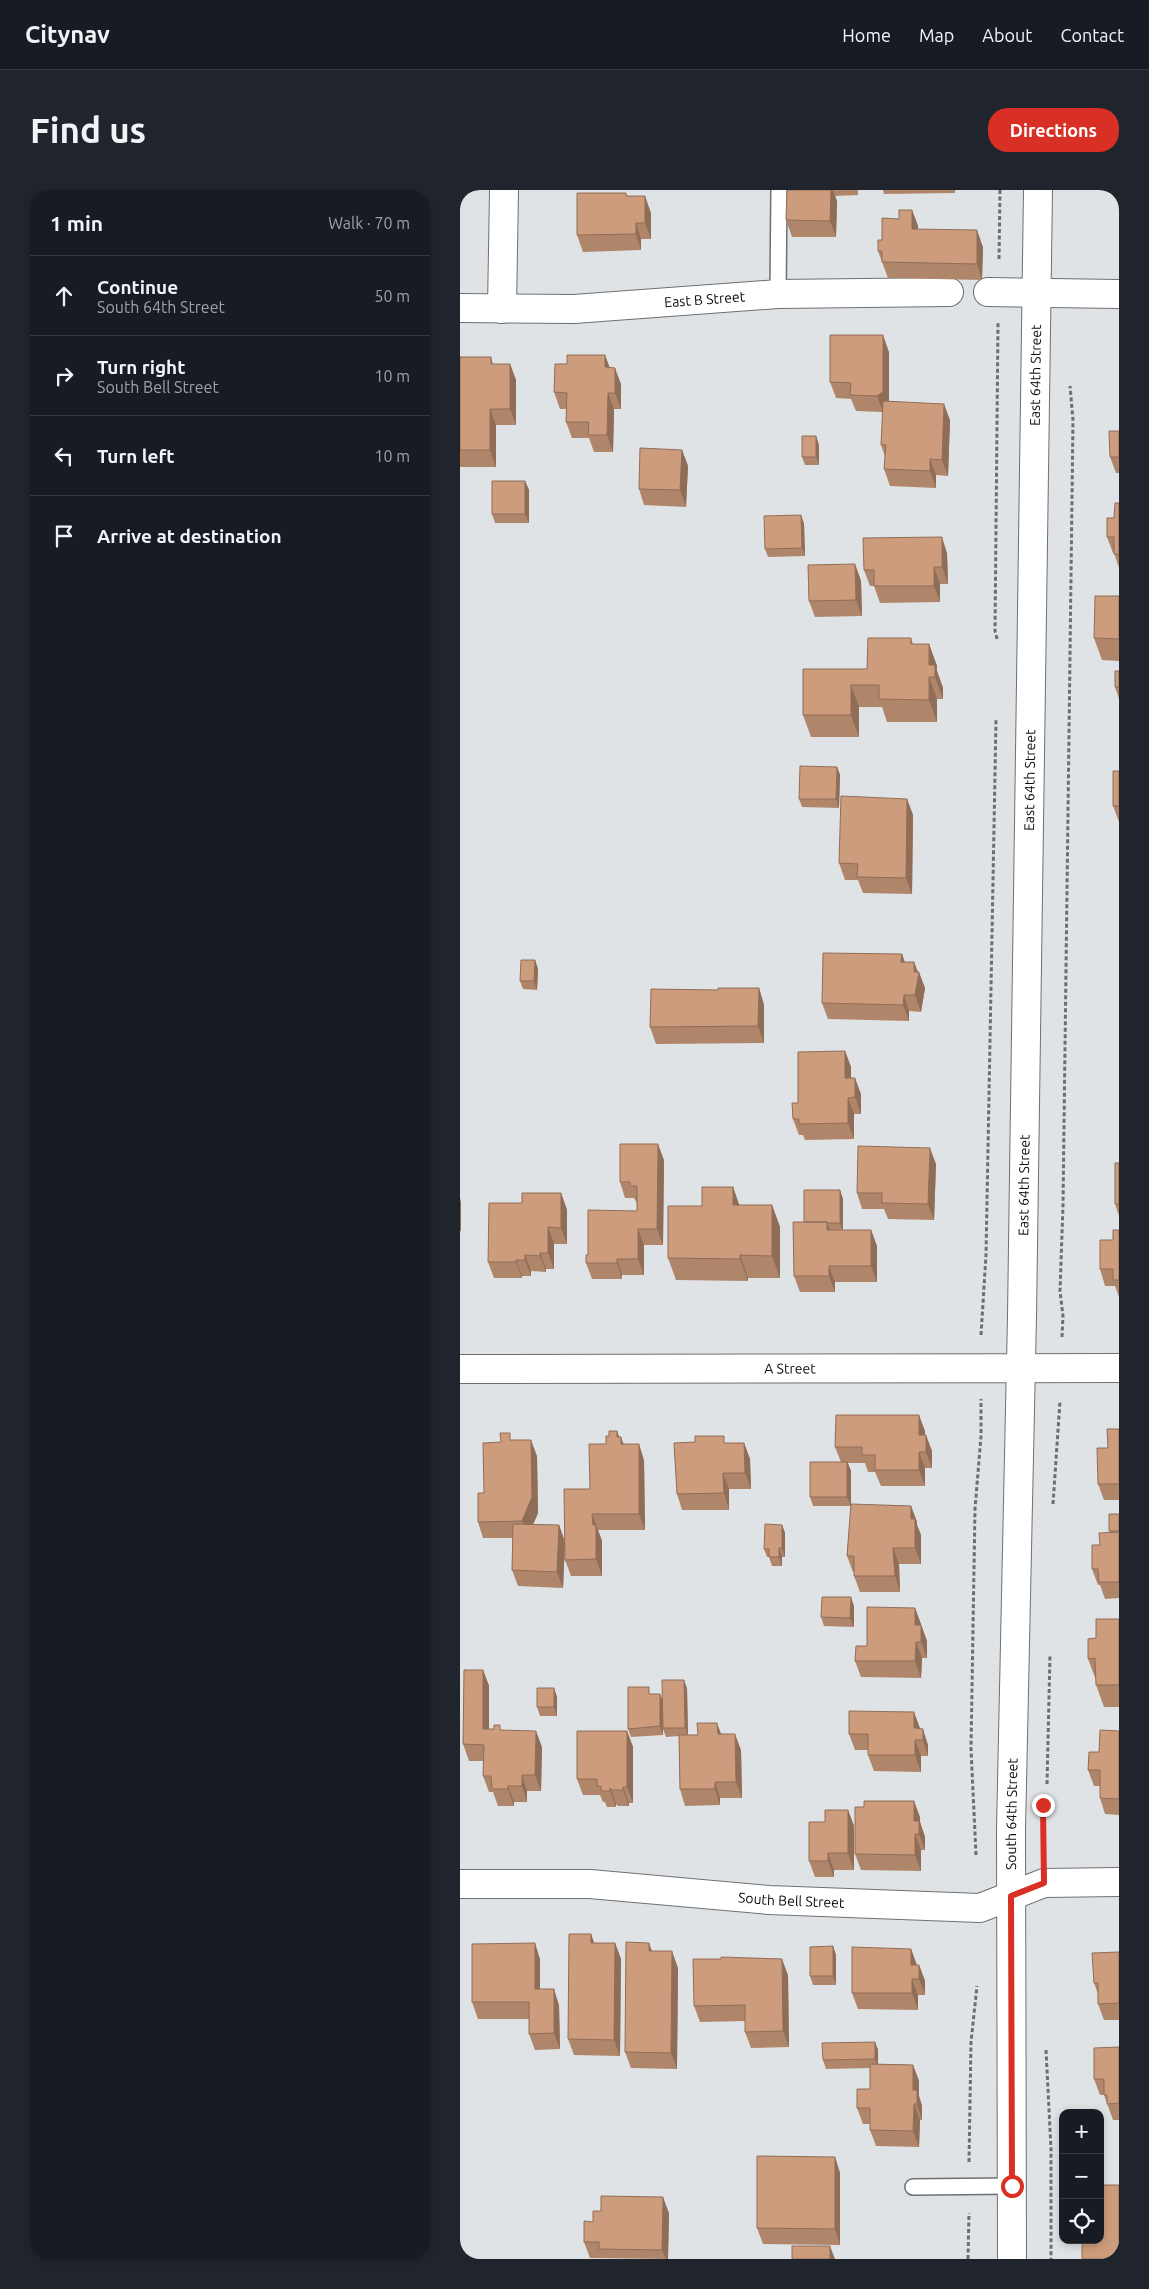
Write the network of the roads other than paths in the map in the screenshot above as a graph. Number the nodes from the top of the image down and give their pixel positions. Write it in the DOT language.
graph roads {
  1 [pos="504,190"];
  2 [pos="779,190"];
  3 [pos="1038,190"];
  4 [pos="949,292"];
  5 [pos="993,292"];
  6 [pos="1037,292"];
  7 [pos="778,294"];
  8 [pos="1119,294"];
  9 [pos="460,308"];
  10 [pos="502,309"];
  11 [pos="1119,1368"];
  12 [pos="460,1369"];
  13 [pos="1021,1370"];
  14 [pos="1119,1882"];
  15 [pos="460,1884"];
  16 [pos="1011,1896"];
  17 [pos="1012,2186"];
  18 [pos="913,2187"];
  19 [pos="1012,2259"];
  1 -- 10 [label="street"];
  2 -- 7 [label="lane"];
  3 -- 6 [label="street, East 64th Street"];
  4 -- 7 [label="street, East B Street"];
  5 -- 6 [label="street"];
  6 -- 8 [label="street"];
  6 -- 13 [label="street, East 64th Street"];
  7 -- 10 [label="street, East B Street"];
  9 -- 10 [label="street, East B Street"];
  11 -- 13 [label="street, A Street"];
  12 -- 13 [label="street, A Street"];
  13 -- 16 [label="street, South 64th Street"];
  14 -- 16 [label="street, South Bell Street"];
  15 -- 16 [label="street, South Bell Street"];
  16 -- 17 [label="street, South 64th Street"];
  17 -- 18 [label="lane"];
  17 -- 19 [label="street, South 64th Street"];
}
